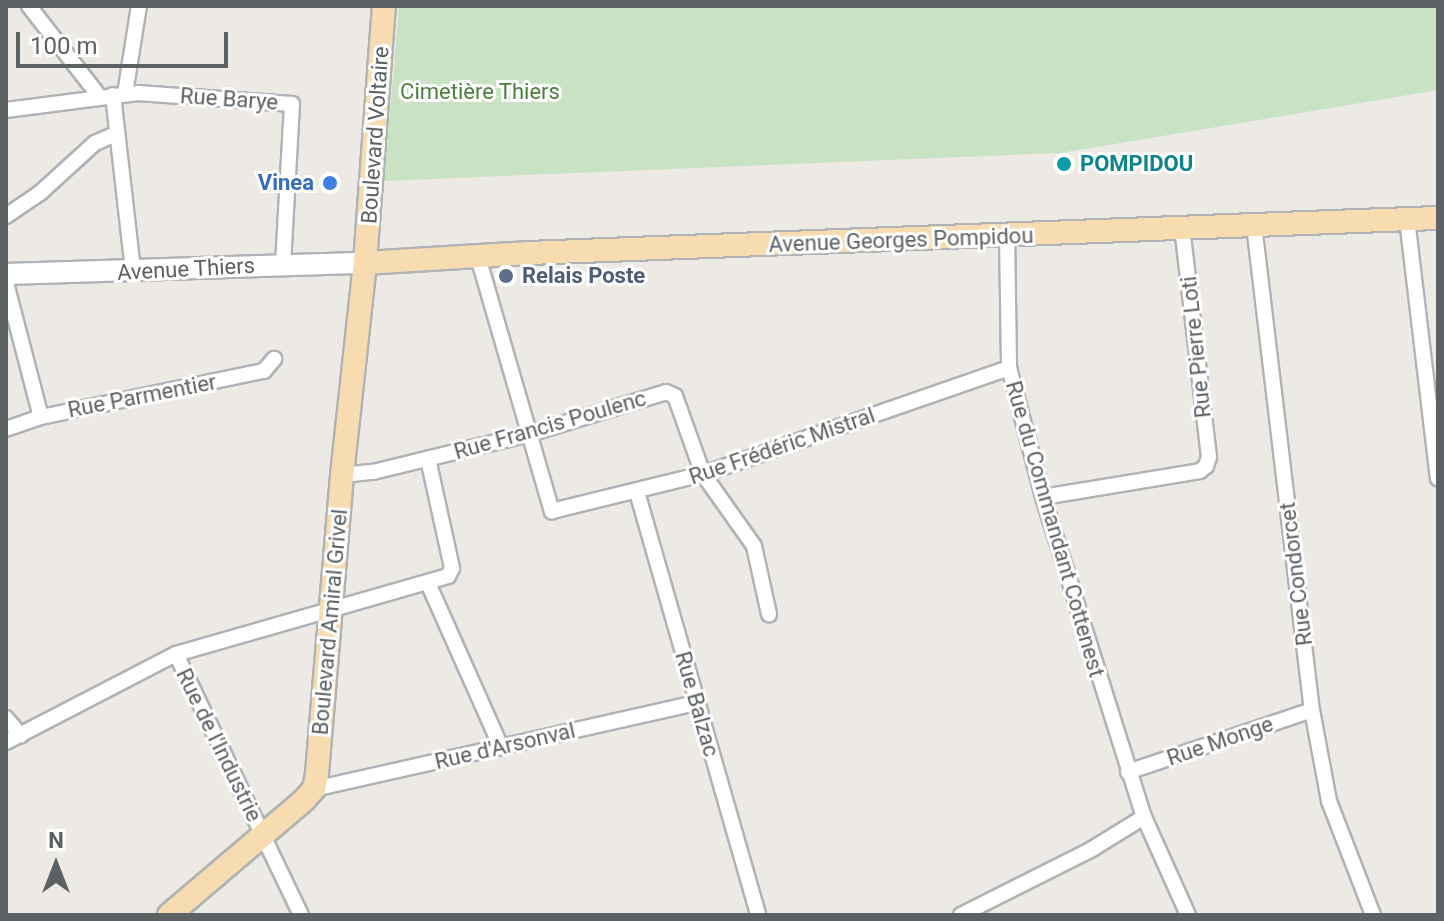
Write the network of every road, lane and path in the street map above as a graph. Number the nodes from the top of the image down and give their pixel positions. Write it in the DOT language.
graph roads {
  1 [pos="29,6"];
  2 [pos="139,6"];
  3 [pos="384,6"];
  4 [pos="112,95"];
  5 [pos="6,110"];
  6 [pos="115,134"];
  7 [pos="6,216"];
  8 [pos="1438,218"];
  9 [pos="1407,219"];
  10 [pos="1254,225"];
  11 [pos="1182,228"];
  12 [pos="1007,235"];
  13 [pos="478,257"];
  14 [pos="365,263"];
  15 [pos="283,264"];
  16 [pos="133,271"];
  17 [pos="6,274"];
  18 [pos="6,283"];
  19 [pos="274,359"];
  20 [pos="1009,368"];
  21 [pos="41,417"];
  22 [pos="6,429"];
  23 [pos="529,434"];
  24 [pos="428,459"];
  25 [pos="703,474"];
  26 [pos="342,475"];
  27 [pos="1438,478"];
  28 [pos="637,492"];
  29 [pos="1043,497"];
  30 [pos="428,583"];
  31 [pos="331,611"];
  32 [pos="769,614"];
  33 [pos="176,654"];
  34 [pos="697,703"];
  35 [pos="1312,710"];
  36 [pos="6,718"];
  37 [pos="21,736"];
  38 [pos="6,742"];
  39 [pos="501,747"];
  40 [pos="1128,772"];
  41 [pos="314,789"];
  42 [pos="1144,817"];
  43 [pos="264,835"];
  44 [pos="994,909"];
  45 [pos="169,915"];
  46 [pos="301,915"];
  47 [pos="758,915"];
  48 [pos="961,915"];
  49 [pos="1188,915"];
  50 [pos="1373,915"];
  1 -- 4 [label="street"];
  2 -- 4 [label="street"];
  3 -- 14 [label="main road, Boulevard Voltaire"];
  4 -- 5 [label="street, Rue Barye"];
  4 -- 6 [label="street"];
  4 -- 15 [label="street, Rue Barye"];
  6 -- 7 [label="street"];
  6 -- 16 [label="street"];
  8 -- 9 [label="main road, Avenue Georges Pompidou"];
  9 -- 10 [label="main road, Avenue Georges Pompidou"];
  9 -- 27 [label="street"];
  10 -- 11 [label="main road, Avenue Georges Pompidou"];
  10 -- 35 [label="street, Rue Condorcet"];
  11 -- 12 [label="main road, Avenue Georges Pompidou"];
  11 -- 29 [label="street, Rue Pierre Loti"];
  12 -- 13 [label="main road, Avenue Georges Pompidou"];
  12 -- 20 [label="street, Rue du Commandant Cottenest"];
  13 -- 14 [label="main road, Avenue Georges Pompidou"];
  13 -- 23 [label="street"];
  14 -- 15 [label="main road, Avenue Thiers"];
  14 -- 26 [label="main road, Boulevard Amiral Grivel"];
  15 -- 16 [label="main road, Avenue Thiers"];
  16 -- 17 [label="main road, Avenue Thiers"];
  18 -- 21 [label="street"];
  19 -- 21 [label="street, Rue Parmentier"];
  20 -- 25 [label="street, Rue Frédéric Mistral"];
  20 -- 29 [label="street, Rue du Commandant Cottenest"];
  21 -- 22 [label="street, Rue Parmentier"];
  23 -- 24 [label="street, Rue Francis Poulenc"];
  23 -- 25 [label="street, Rue Francis Poulenc"];
  23 -- 28 [label="street, Rue Frédéric Mistral"];
  24 -- 26 [label="street, Rue Francis Poulenc"];
  24 -- 30 [label="street"];
  25 -- 28 [label="street, Rue Frédéric Mistral"];
  25 -- 32 [label="street, Rue Francis Poulenc"];
  26 -- 31 [label="main road, Boulevard Amiral Grivel"];
  28 -- 34 [label="street, Rue Balzac"];
  29 -- 40 [label="street, Rue du Commandant Cottenest"];
  30 -- 31 [label="street"];
  30 -- 39 [label="street"];
  31 -- 33 [label="street"];
  31 -- 41 [label="main road, Boulevard Amiral Grivel"];
  33 -- 37 [label="street"];
  33 -- 43 [label="street, Rue de l'Industrie"];
  34 -- 39 [label="street, Rue d'Arsonval"];
  34 -- 47 [label="street, Rue Balzac"];
  35 -- 40 [label="street, Rue Monge"];
  35 -- 50 [label="street, Rue Condorcet"];
  36 -- 37 [label="street"];
  37 -- 38 [label="street"];
  39 -- 41 [label="street, Rue d'Arsonval"];
  40 -- 42 [label="street, Rue du Commandant Cottenest"];
  41 -- 43 [label="main road"];
  42 -- 44 [label="street"];
  42 -- 49 [label="street, Rue du Commandant Cottenest"];
  43 -- 45 [label="main road"];
  43 -- 46 [label="street, Rue de l'Industrie"];
  44 -- 48 [label="street"];
}
